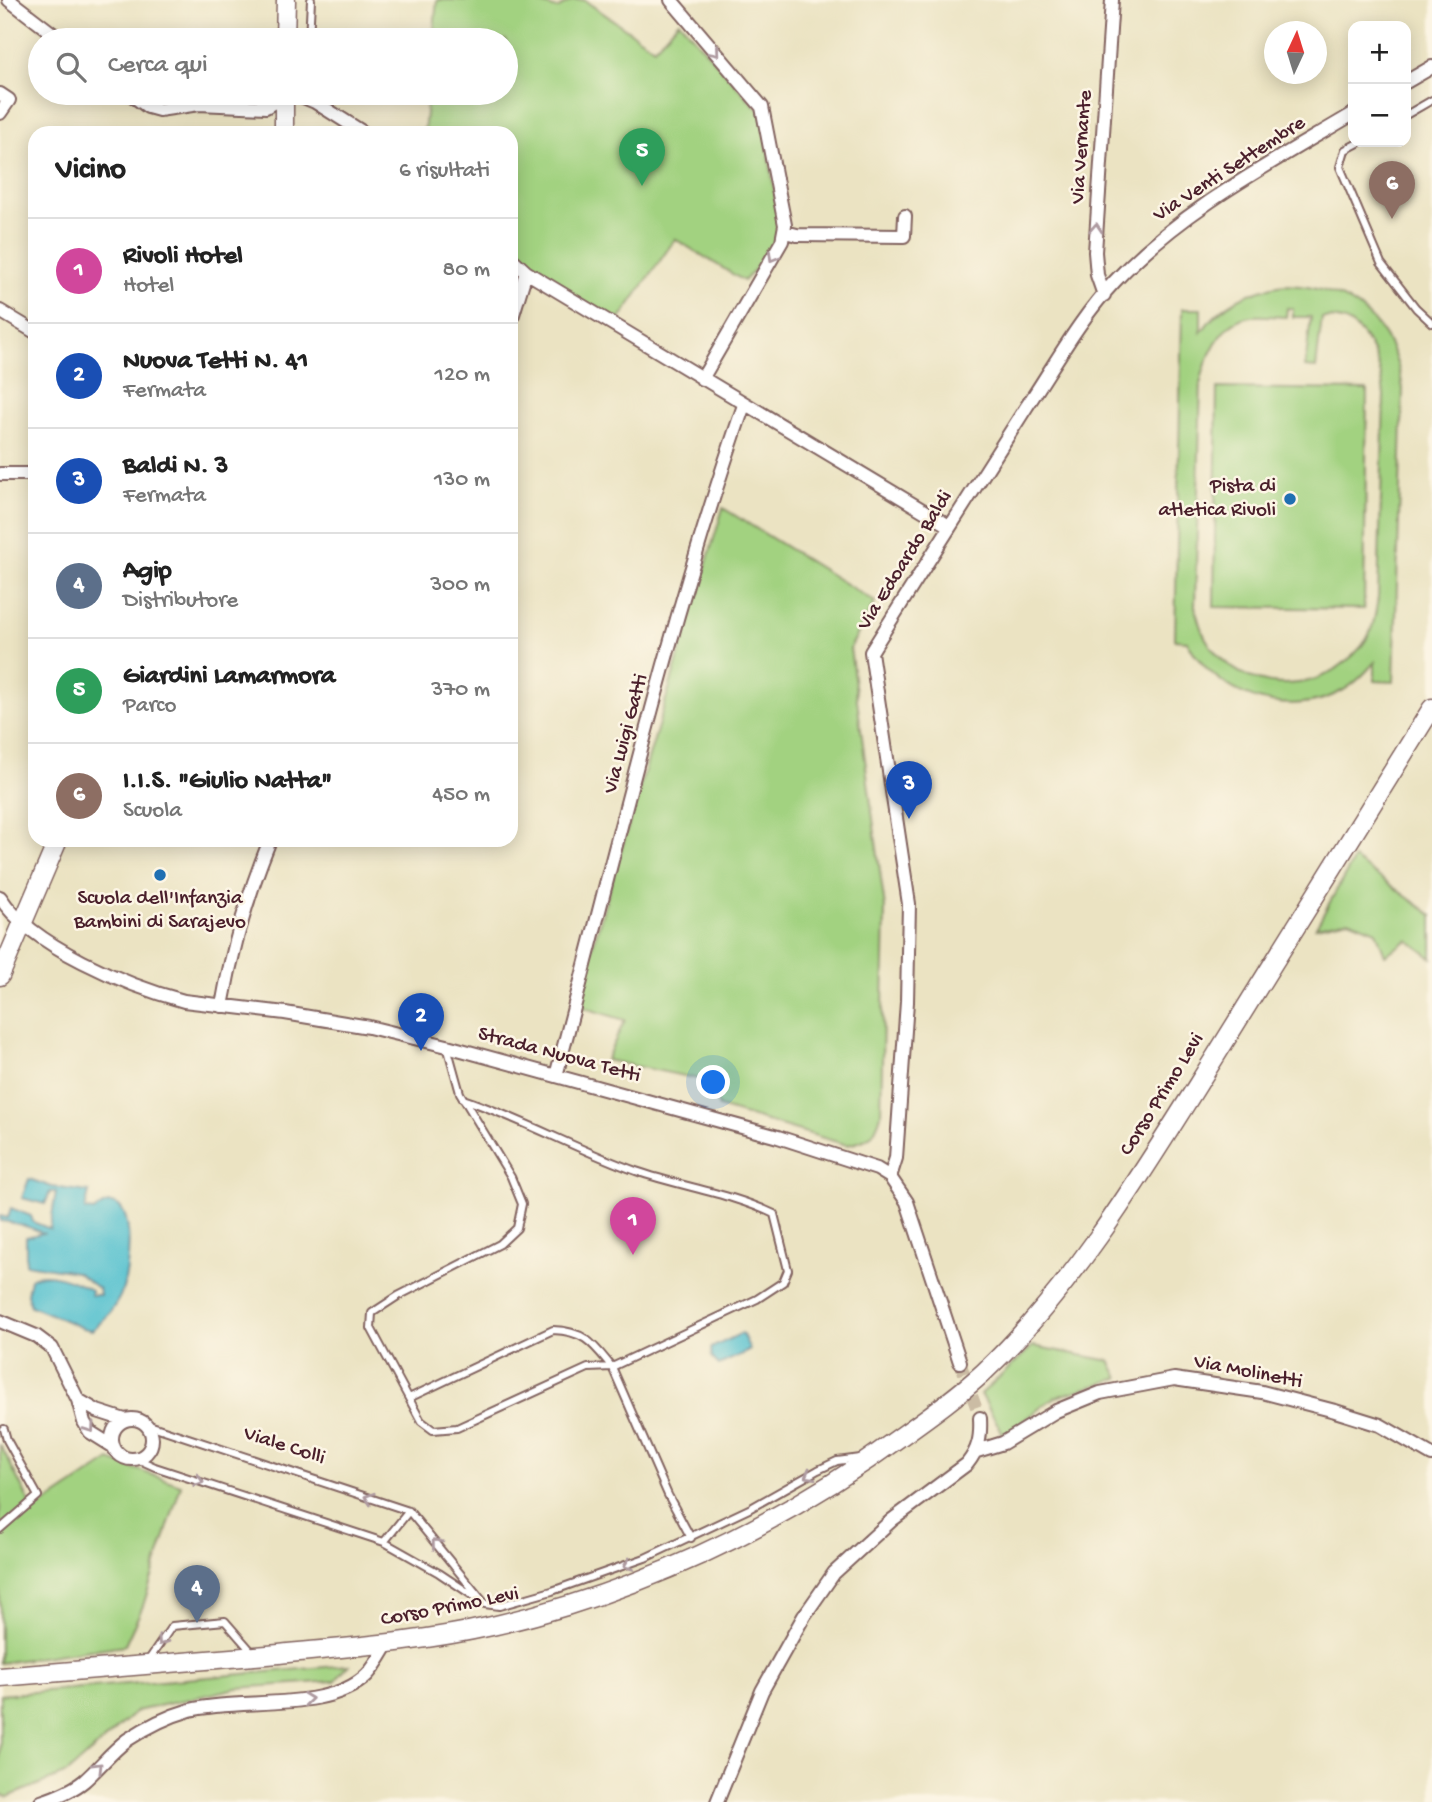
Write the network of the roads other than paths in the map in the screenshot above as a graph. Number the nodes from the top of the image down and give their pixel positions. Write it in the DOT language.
graph roads {
  1 [pos="9,0"];
  2 [pos="285,0"];
  3 [pos="311,0"];
  4 [pos="671,0"];
  5 [pos="1112,0"];
  6 [pos="45,28"];
  7 [pos="285,28"];
  8 [pos="310,28"];
  9 [pos="1432,67"];
  10 [pos="1411,79"];
  11 [pos="5,97"];
  12 [pos="1432,100"];
  13 [pos="145,105"];
  14 [pos="192,105"];
  15 [pos="221,105"];
  16 [pos="269,105"];
  17 [pos="284,105"];
  18 [pos="320,105"];
  19 [pos="1411,112"];
  20 [pos="0,113"];
  21 [pos="1348,117"];
  22 [pos="284,126"];
  23 [pos="353,126"];
  24 [pos="1351,147"];
  25 [pos="905,216"];
  26 [pos="785,232"];
  27 [pos="518,265"];
  28 [pos="526,272"];
  29 [pos="1104,295"];
  30 [pos="518,298"];
  31 [pos="0,312"];
  32 [pos="1432,323"];
  33 [pos="28,328"];
  34 [pos="702,379"];
  35 [pos="744,405"];
  36 [pos="0,474"];
  37 [pos="28,474"];
  38 [pos="949,526"];
  39 [pos="1432,708"];
  40 [pos="55,847"];
  41 [pos="267,847"];
  42 [pos="0,897"];
  43 [pos="22,922"];
  44 [pos="0,976"];
  45 [pos="222,1006"];
  46 [pos="447,1046"];
  47 [pos="556,1076"];
  48 [pos="463,1099"];
  49 [pos="890,1177"];
  50 [pos="0,1321"];
  51 [pos="960,1362"];
  52 [pos="612,1367"];
  53 [pos="409,1398"];
  54 [pos="78,1400"];
  55 [pos="980,1418"];
  56 [pos="125,1420"];
  57 [pos="146,1424"];
  58 [pos="4,1429"];
  59 [pos="114,1447"];
  60 [pos="977,1451"];
  61 [pos="1432,1455"];
  62 [pos="873,1457"];
  63 [pos="135,1458"];
  64 [pos="409,1511"];
  65 [pos="0,1529"];
  66 [pos="691,1538"];
  67 [pos="384,1542"];
  68 [pos="485,1604"];
  69 [pos="388,1644"];
  70 [pos="255,1656"];
  71 [pos="145,1666"];
  72 [pos="0,1677"];
  73 [pos="41,1802"];
  74 [pos="716,1802"];
  1 -- 6 [label="street"];
  2 -- 7 [label="main road"];
  3 -- 8 [label="lane"];
  4 -- 26 [label="street, one-way"];
  29 -- 5 [label="street, Via Vernante, one-way"];
  9 -- 10 [label="street"];
  11 -- 20 [label="street"];
  12 -- 19 [label="lane"];
  13 -- 14 [label="street"];
  15 -- 16 [label="street"];
  17 -- 22 [label="main road"];
  18 -- 23 [label="street"];
  21 -- 29 [label="street, Via Venti Settembre"];
  24 -- 32 [label="lane"];
  25 -- 26 [label="street"];
  26 -- 34 [label="street, one-way"];
  27 -- 28 [label="street"];
  28 -- 30 [label="street"];
  28 -- 34 [label="street"];
  29 -- 38 [label="street, Via Edoardo Baldi"];
  31 -- 33 [label="street"];
  34 -- 35 [label="street"];
  35 -- 38 [label="street"];
  35 -- 47 [label="street, Via Luigi Gatti"];
  36 -- 37 [label="street"];
  38 -- 49 [label="street, Via Edoardo Baldi"];
  39 -- 62 [label="main road, Corso Primo Levi"];
  40 -- 43 [label="main road"];
  41 -- 45 [label="street"];
  42 -- 43 [label="street, Strada Nuova Tetti"];
  43 -- 44 [label="main road"];
  43 -- 45 [label="street, Strada Nuova Tetti"];
  45 -- 46 [label="street, Strada Nuova Tetti"];
  46 -- 47 [label="street, Strada Nuova Tetti"];
  46 -- 48 [label="lane"];
  47 -- 49 [label="street, Strada Nuova Tetti"];
  48 -- 52 [label="lane"];
  48 -- 53 [label="lane"];
  49 -- 51 [label="street"];
  50 -- 54 [label="street"];
  52 -- 53 [label="lane"];
  52 -- 53 [label="lane"];
  52 -- 66 [label="lane"];
  54 -- 56 [label="street"];
  54 -- 59 [label="street, one-way"];
  55 -- 60 [label="street"];
  56 -- 57 [label="street"];
  56 -- 59 [label="street"];
  57 -- 63 [label="street"];
  64 -- 57 [label="lane, Viale Colli, one-way"];
  58 -- 65 [label="lane"];
  59 -- 63 [label="street"];
  60 -- 61 [label="street, Via Molinetti"];
  60 -- 74 [label="street"];
  62 -- 66 [label="lane, one-way"];
  62 -- 69 [label="main road, Corso Primo Levi"];
  63 -- 67 [label="lane, one-way"];
  64 -- 67 [label="lane"];
  68 -- 64 [label="lane, one-way"];
  66 -- 68 [label="lane, one-way"];
  67 -- 68 [label="lane"];
  69 -- 70 [label="main road, Corso Primo Levi"];
  73 -- 69 [label="street, one-way"];
  70 -- 71 [label="main road, Corso Primo Levi"];
  70 -- 71 [label="lane, one-way"];
  71 -- 72 [label="main road, Corso Primo Levi"];
}
